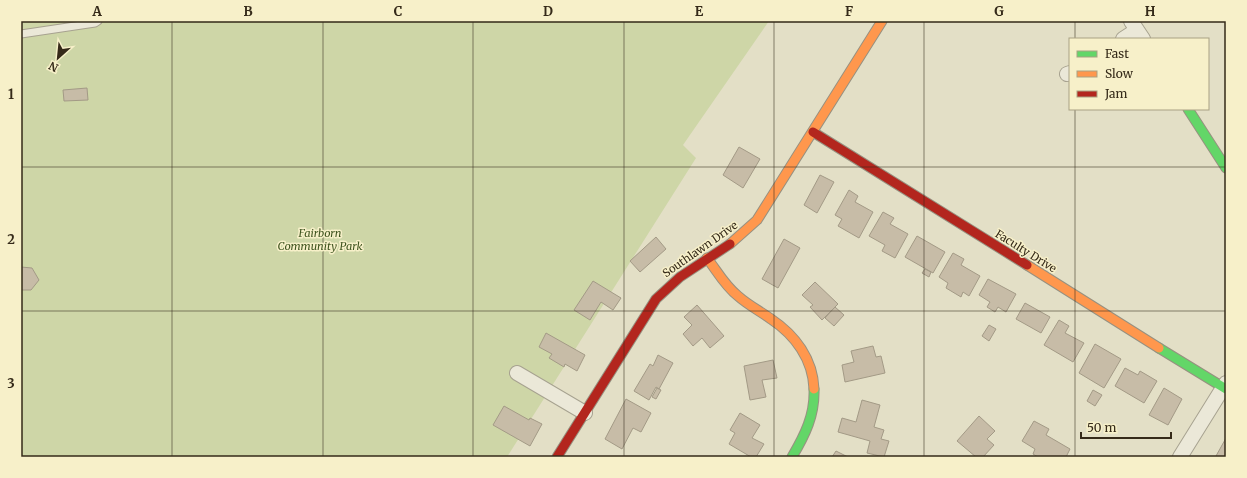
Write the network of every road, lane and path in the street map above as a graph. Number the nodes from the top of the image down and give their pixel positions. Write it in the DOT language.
graph roads {
  1 [pos="98,21"];
  2 [pos="882,21"];
  3 [pos="1137,30"];
  4 [pos="21,34"];
  5 [pos="1125,38"];
  6 [pos="1189,110"];
  7 [pos="813,132"];
  8 [pos="1226,168"];
  9 [pos="707,258"];
  10 [pos="517,373"];
  11 [pos="1225,386"];
  12 [pos="584,413"];
  13 [pos="557,457"];
  14 [pos="792,457"];
  15 [pos="1180,457"];
  1 -- 4 [label="lane"];
  2 -- 7 [label="street, Southlawn Drive"];
  3 -- 5 [label="street"];
  6 -- 8 [label="street"];
  7 -- 9 [label="street, Southlawn Drive"];
  7 -- 11 [label="street, Faculty Drive"];
  9 -- 12 [label="street, Southlawn Drive"];
  9 -- 14 [label="street"];
  10 -- 12 [label="street"];
  11 -- 15 [label="street"];
  12 -- 13 [label="street, Southlawn Drive"];
}
